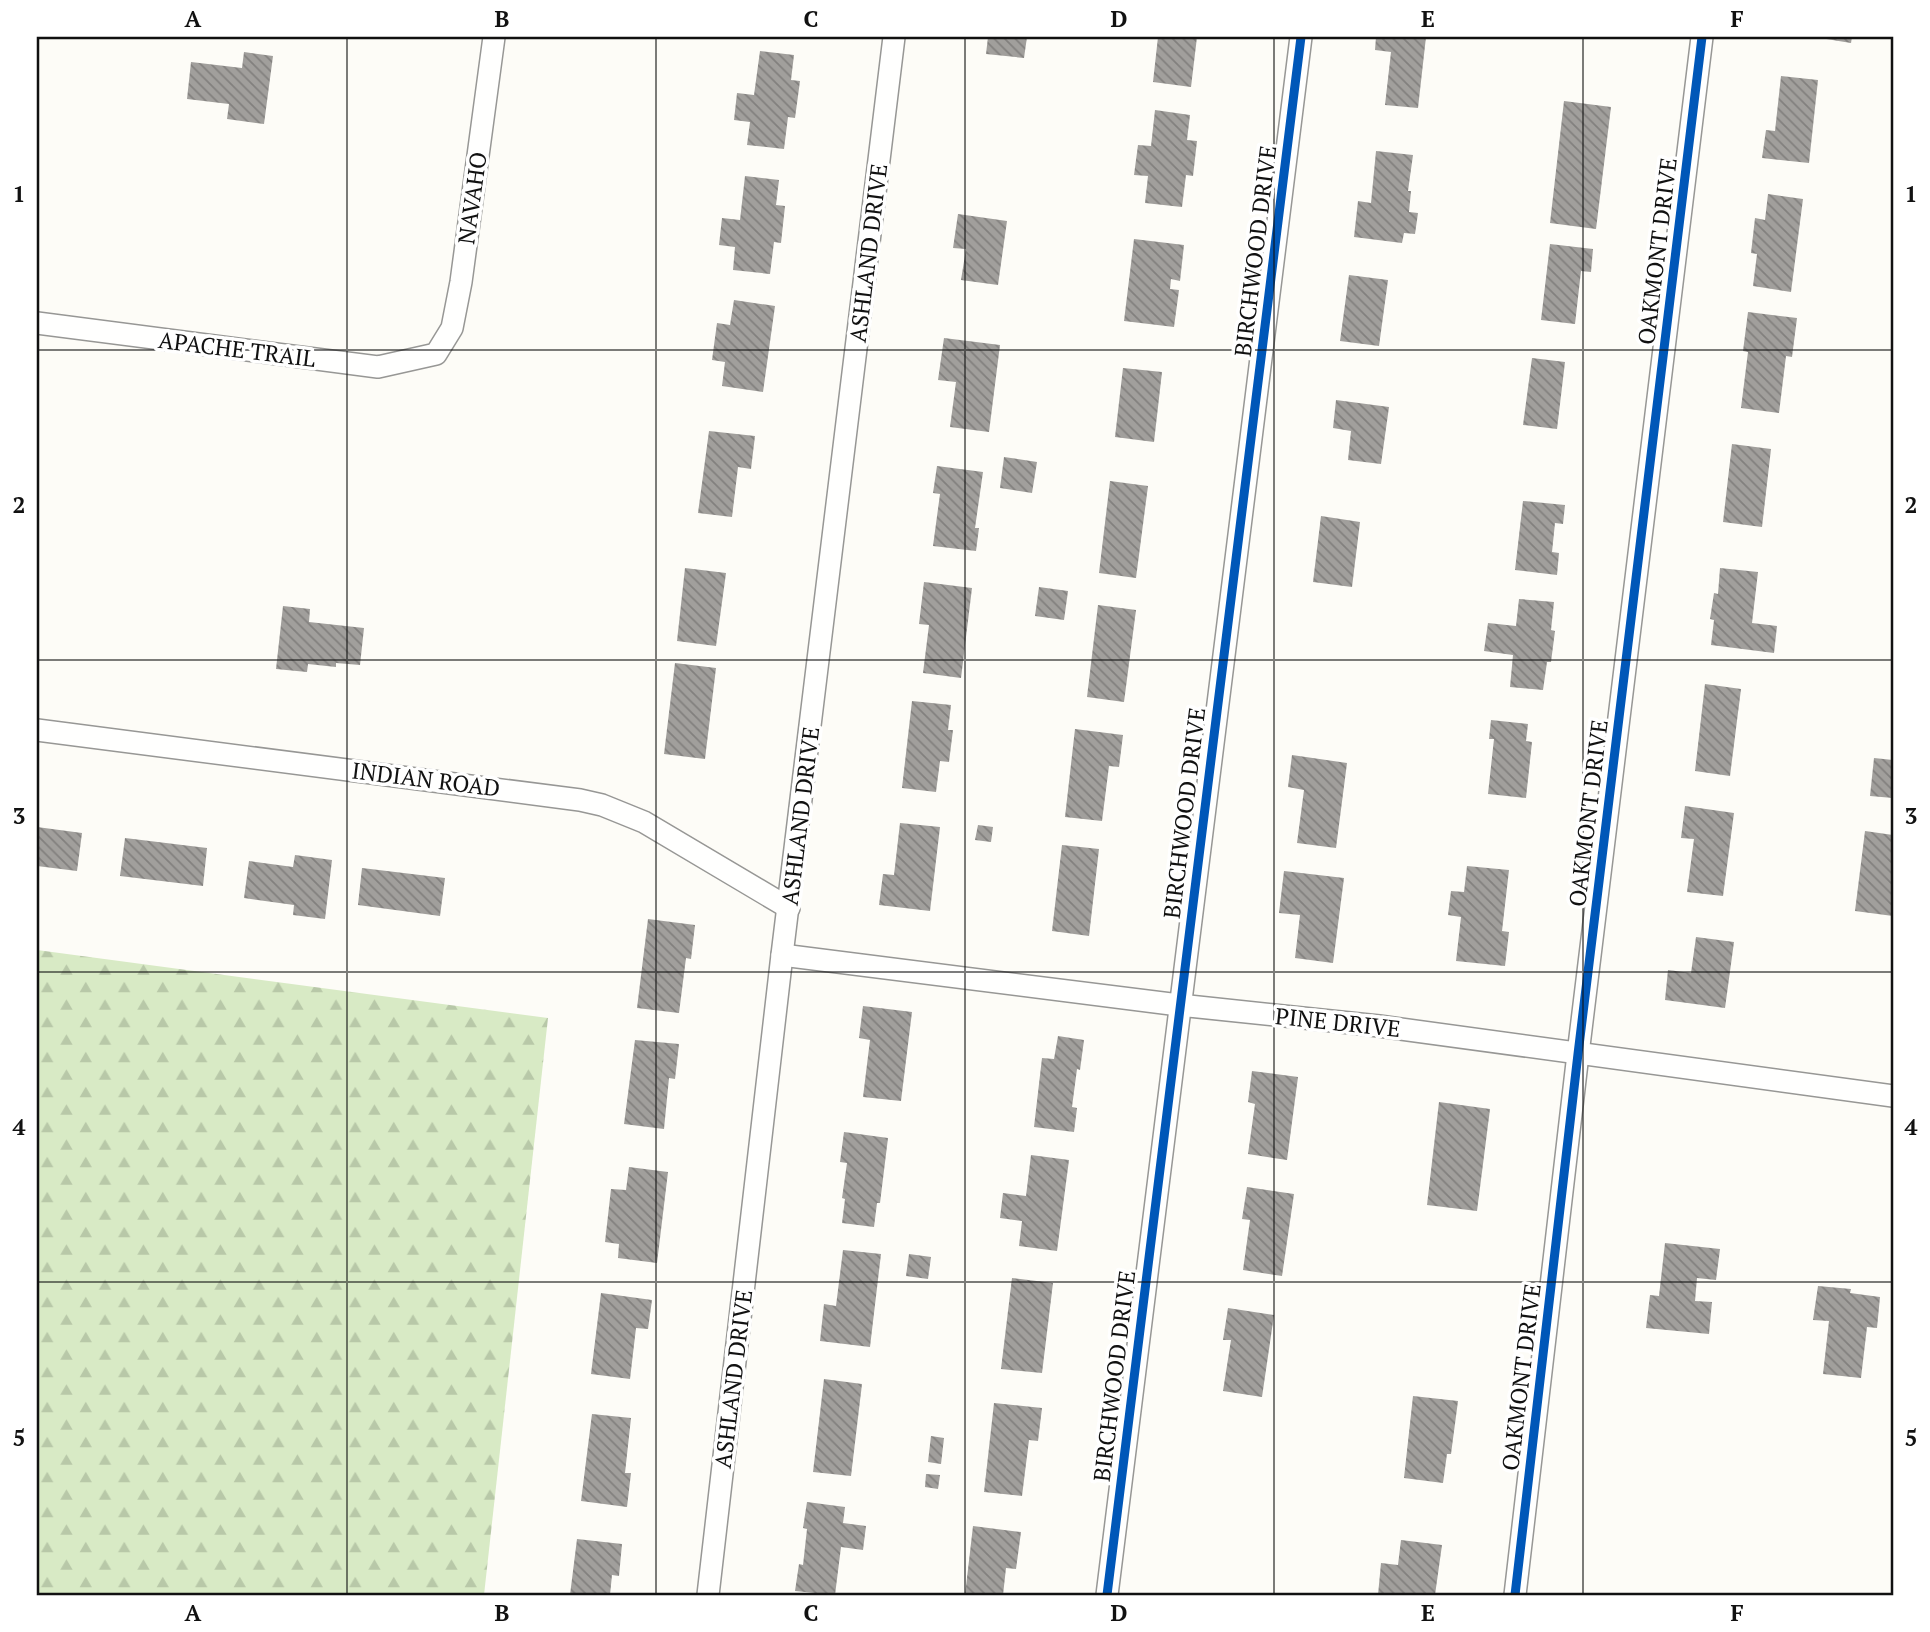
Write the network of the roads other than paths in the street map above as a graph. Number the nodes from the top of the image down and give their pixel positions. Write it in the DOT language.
graph roads {
  1 [pos="495,37"];
  2 [pos="894,37"];
  3 [pos="1301,37"];
  4 [pos="1702,37"];
  5 [pos="37,323"];
  6 [pos="436,354"];
  7 [pos="37,730"];
  8 [pos="789,908"];
  9 [pos="782,955"];
  10 [pos="1179,1005"];
  11 [pos="1578,1054"];
  12 [pos="1893,1096"];
  13 [pos="708,1595"];
  14 [pos="1107,1595"];
  15 [pos="1516,1595"];
  1 -- 6 [label="street, NAVAHO"];
  2 -- 8 [label="street, ASHLAND DRIVE"];
  3 -- 10 [label="street, BIRCHWOOD DRIVE"];
  4 -- 11 [label="street, OAKMONT DRIVE"];
  5 -- 6 [label="street, APACHE TRAIL"];
  7 -- 8 [label="street, INDIAN ROAD"];
  8 -- 9 [label="street, ASHLAND DRIVE"];
  9 -- 10 [label="street, PINE DRIVE"];
  9 -- 13 [label="street, ASHLAND DRIVE"];
  10 -- 11 [label="street, PINE DRIVE"];
  10 -- 14 [label="street, BIRCHWOOD DRIVE"];
  11 -- 12 [label="street, PINE DRIVE"];
  11 -- 15 [label="street, OAKMONT DRIVE"];
}
